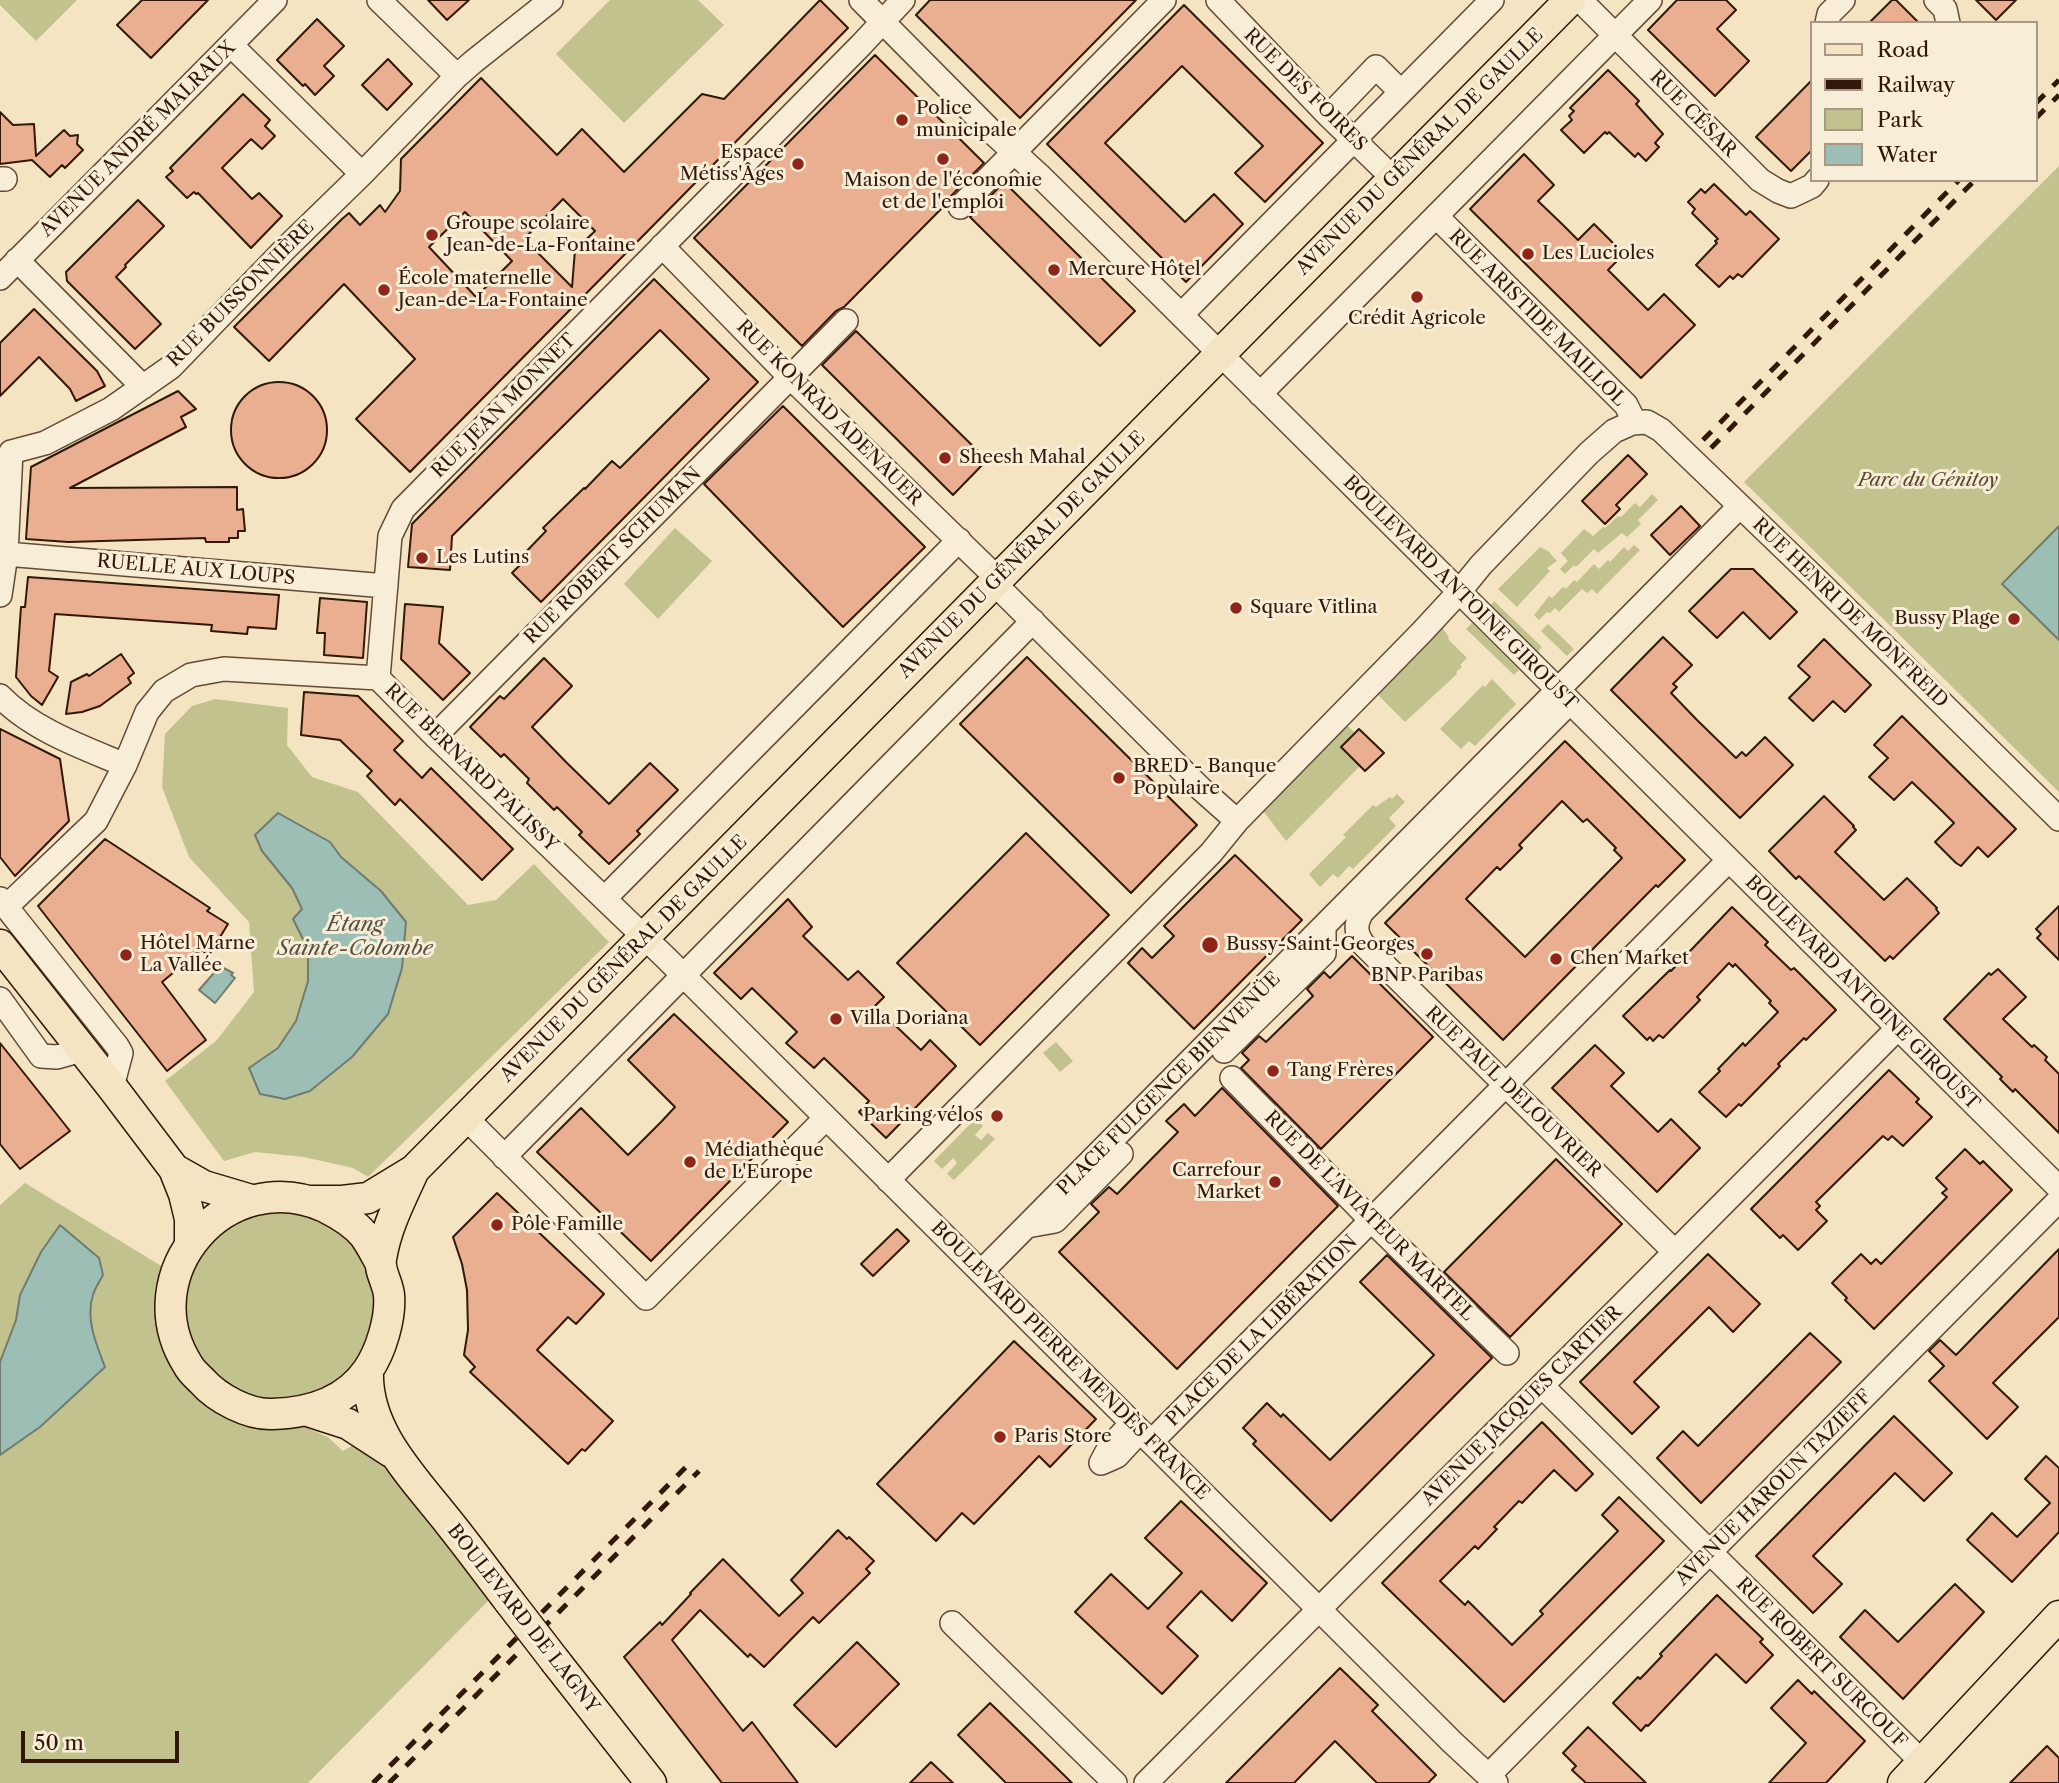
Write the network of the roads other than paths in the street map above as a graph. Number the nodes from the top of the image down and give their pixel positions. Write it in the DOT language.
graph roads {
  1 [pos="275,0"];
  2 [pos="379,0"];
  3 [pos="551,0"];
  4 [pos="860,0"];
  5 [pos="903,0"];
  6 [pos="1164,0"];
  7 [pos="1218,0"];
  8 [pos="1492,0"];
  9 [pos="1570,0"];
  10 [pos="1580,0"];
  11 [pos="1650,0"];
  12 [pos="1843,0"];
  13 [pos="1936,0"];
  14 [pos="1827,21"];
  15 [pos="1948,21"];
  16 [pos="883,22"];
  17 [pos="1615,35"];
  18 [pos="231,45"];
  19 [pos="457,76"];
  20 [pos="1401,92"];
  21 [pos="1329,116"];
  22 [pos="1354,140"];
  23 [pos="1014,152"];
  24 [pos="362,174"];
  25 [pos="1394,178"];
  26 [pos="1815,182"];
  27 [pos="960,207"];
  28 [pos="1436,216"];
  29 [pos="662,246"];
  30 [pos="18,260"];
  31 [pos="0,278"];
  32 [pos="1181,315"];
  33 [pos="846,321"];
  34 [pos="1220,354"];
  35 [pos="790,377"];
  36 [pos="143,387"];
  37 [pos="1260,394"];
  38 [pos="1632,423"];
  39 [pos="6,446"];
  40 [pos="1740,506"];
  41 [pos="958,540"];
  42 [pos="6,555"];
  43 [pos="996,581"];
  44 [pos="386,586"];
  45 [pos="1459,592"];
  46 [pos="0,595"];
  47 [pos="1032,621"];
  48 [pos="378,678"];
  49 [pos="0,696"];
  50 [pos="1563,696"];
  51 [pos="435,736"];
  52 [pos="125,765"];
  53 [pos="2059,819"];
  54 [pos="1237,821"];
  55 [pos="1729,860"];
  56 [pos="605,898"];
  57 [pos="3,903"];
  58 [pos="1324,928"];
  59 [pos="1356,929"];
  60 [pos="645,937"];
  61 [pos="0,945"];
  62 [pos="683,975"];
  63 [pos="0,999"];
  64 [pos="1898,1028"];
  65 [pos="82,1050"];
  66 [pos="1232,1078"];
  67 [pos="1506,1085"];
  68 [pos="112,1087"];
  69 [pos="466,1118"];
  70 [pos="826,1118"];
  71 [pos="504,1157"];
  72 [pos="174,1169"];
  73 [pos="414,1170"];
  74 [pos="888,1180"];
  75 [pos="2059,1188"];
  76 [pos="251,1200"];
  77 [pos="2059,1200"];
  78 [pos="311,1201"];
  79 [pos="1372,1221"];
  80 [pos="1027,1226"];
  81 [pos="190,1243"];
  82 [pos="1675,1252"];
  83 [pos="380,1262"];
  84 [pos="981,1272"];
  85 [pos="1507,1353"];
  86 [pos="368,1370"];
  87 [pos="1542,1386"];
  88 [pos="308,1411"];
  89 [pos="1141,1432"];
  90 [pos="396,1455"];
  91 [pos="1710,1553"];
  92 [pos="1320,1609"];
  93 [pos="2059,1616"];
  94 [pos="952,1623"];
  95 [pos="2059,1641"];
  96 [pos="1917,1776"];
  97 [pos="1492,1779"];
  98 [pos="651,1783"];
  99 [pos="1115,1783"];
  100 [pos="1146,1783"];
  1 -- 18 [label="street, AVENUE ANDRÉ MALRAUX"];
  2 -- 19 [label="street"];
  3 -- 19 [label="street, RUE BUISSONNIÈRE"];
  4 -- 16 [label="street, BOULEVARD ANTOINE GIROUST"];
  5 -- 16 [label="street, RUE JEAN MONNET"];
  6 -- 23 [label="street"];
  7 -- 21 [label="street, RUE DES FOIRES"];
  8 -- 20 [label="street"];
  9 -- 25 [label="main road, AVENUE DU GÉNÉRAL DE GAULLE"];
  10 -- 17 [label="street, RUE CÉSAR"];
  11 -- 17 [label="street"];
  12 -- 14 [label="street"];
  13 -- 15 [label="street"];
  16 -- 23 [label="street, BOULEVARD ANTOINE GIROUST"];
  16 -- 29 [label="street, RUE JEAN MONNET"];
  17 -- 26 [label="street, RUE CÉSAR"];
  17 -- 28 [label="street"];
  18 -- 24 [label="street"];
  18 -- 30 [label="street, AVENUE ANDRÉ MALRAUX"];
  19 -- 24 [label="street, RUE BUISSONNIÈRE"];
  20 -- 21 [label="street"];
  20 -- 22 [label="street"];
  21 -- 22 [label="street, RUE DES FOIRES"];
  22 -- 25 [label="street, RUE DES FOIRES"];
  22 -- 32 [label="street"];
  23 -- 27 [label="street"];
  23 -- 32 [label="street, BOULEVARD ANTOINE GIROUST"];
  24 -- 36 [label="street, RUE BUISSONNIÈRE"];
  25 -- 34 [label="main road, AVENUE DU GÉNÉRAL DE GAULLE"];
  28 -- 37 [label="street"];
  28 -- 38 [label="street, RUE ARISTIDE MAILLOL"];
  29 -- 35 [label="street, RUE KONRAD ADENAUER"];
  29 -- 44 [label="street, RUE JEAN MONNET"];
  30 -- 31 [label="street, AVENUE ANDRÉ MALRAUX"];
  30 -- 36 [label="street"];
  32 -- 34 [label="street, BOULEVARD ANTOINE GIROUST"];
  33 -- 35 [label="street, RUE ROBERT SCHUMAN"];
  34 -- 37 [label="street, BOULEVARD ANTOINE GIROUST"];
  34 -- 43 [label="main road, AVENUE DU GÉNÉRAL DE GAULLE"];
  35 -- 41 [label="street, RUE KONRAD ADENAUER"];
  35 -- 51 [label="street, RUE ROBERT SCHUMAN"];
  36 -- 39 [label="street, RUE BUISSONNIÈRE"];
  37 -- 45 [label="street, BOULEVARD ANTOINE GIROUST"];
  38 -- 40 [label="street, RUE HENRI DE MONFREID"];
  38 -- 45 [label="street"];
  39 -- 42 [label="street, RUE BUISSONNIÈRE"];
  40 -- 50 [label="street, PLACE FULGENCE BIENVENÜE"];
  40 -- 53 [label="street, RUE HENRI DE MONFREID"];
  41 -- 43 [label="street, RUE KONRAD ADENAUER"];
  41 -- 56 [label="street"];
  42 -- 44 [label="street, RUELLE AUX LOUPS"];
  42 -- 46 [label="street, RUE BUISSONNIÈRE"];
  43 -- 47 [label="street, RUE KONRAD ADENAUER"];
  43 -- 60 [label="main road, AVENUE DU GÉNÉRAL DE GAULLE"];
  44 -- 48 [label="street, RUE JEAN MONNET"];
  45 -- 50 [label="street, BOULEVARD ANTOINE GIROUST"];
  45 -- 54 [label="street"];
  47 -- 54 [label="street, RUE KONRAD ADENAUER"];
  47 -- 62 [label="street"];
  48 -- 51 [label="street, RUE BERNARD PALISSY"];
  48 -- 52 [label="street, RUE BERNARD PALISSY"];
  49 -- 52 [label="street"];
  50 -- 55 [label="street, BOULEVARD ANTOINE GIROUST"];
  50 -- 58 [label="street, PLACE FULGENCE BIENVENÜE"];
  50 -- 59 [label="street, PLACE FULGENCE BIENVENÜE"];
  51 -- 56 [label="street, RUE BERNARD PALISSY"];
  52 -- 57 [label="street, RUE BERNARD PALISSY"];
  54 -- 74 [label="street"];
  55 -- 64 [label="street, BOULEVARD ANTOINE GIROUST"];
  55 -- 67 [label="street, PLACE DE LA LIBÉRATION"];
  56 -- 60 [label="street, RUE BERNARD PALISSY"];
  57 -- 68 [label="street"];
  58 -- 80 [label="street, PLACE FULGENCE BIENVENÜE"];
  58 -- 80 [label="street"];
  59 -- 67 [label="street, RUE PAUL DELOUVRIER"];
  60 -- 62 [label="street, BOULEVARD PIERRE MENDÈS FRANCE"];
  60 -- 69 [label="main road, AVENUE DU GÉNÉRAL DE GAULLE"];
  61 -- 65 [label="main road"];
  62 -- 70 [label="street, BOULEVARD PIERRE MENDÈS FRANCE"];
  62 -- 71 [label="street"];
  63 -- 65 [label="street"];
  64 -- 75 [label="street, BOULEVARD ANTOINE GIROUST"];
  64 -- 82 [label="street, AVENUE JACQUES CARTIER"];
  65 -- 68 [label="main road"];
  66 -- 79 [label="street, RUE DE L'AVIATEUR MARTEL"];
  67 -- 79 [label="street, PLACE DE LA LIBÉRATION"];
  67 -- 82 [label="street, RUE PAUL DELOUVRIER"];
  68 -- 72 [label="main road"];
  69 -- 71 [label="street"];
  69 -- 73 [label="main road, AVENUE DU GÉNÉRAL DE GAULLE"];
  70 -- 71 [label="street"];
  70 -- 74 [label="street, BOULEVARD PIERRE MENDÈS FRANCE"];
  72 -- 76 [label="main road"];
  72 -- 81 [label="main road"];
  73 -- 78 [label="main road, AVENUE DU GÉNÉRAL DE GAULLE"];
  73 -- 83 [label="main road, AVENUE DU GÉNÉRAL DE GAULLE"];
  74 -- 84 [label="street, BOULEVARD PIERRE MENDÈS FRANCE"];
  76 -- 78 [label="main road"];
  76 -- 81 [label="main road"];
  77 -- 91 [label="street, AVENUE HAROUN TAZIEFF"];
  78 -- 83 [label="main road"];
  79 -- 85 [label="street, RUE DE L'AVIATEUR MARTEL"];
  79 -- 89 [label="street, PLACE DE LA LIBÉRATION"];
  80 -- 84 [label="street"];
  81 -- 88 [label="main road"];
  82 -- 87 [label="street, AVENUE JACQUES CARTIER"];
  83 -- 86 [label="main road"];
  84 -- 89 [label="street, BOULEVARD PIERRE MENDÈS FRANCE"];
  86 -- 88 [label="main road"];
  86 -- 90 [label="main road, BOULEVARD DE LAGNY"];
  87 -- 91 [label="street, RUE ROBERT SURCOUF"];
  87 -- 92 [label="street, AVENUE JACQUES CARTIER"];
  88 -- 90 [label="main road, BOULEVARD DE LAGNY"];
  89 -- 92 [label="street, BOULEVARD PIERRE MENDÈS FRANCE"];
  90 -- 98 [label="main road, BOULEVARD DE LAGNY, bridge"];
  91 -- 96 [label="street, RUE ROBERT SURCOUF"];
  91 -- 97 [label="street, AVENUE HAROUN TAZIEFF"];
  92 -- 97 [label="street, BOULEVARD PIERRE MENDÈS FRANCE"];
  92 -- 100 [label="street, AVENUE JACQUES CARTIER"];
  93 -- 96 [label="main road"];
  94 -- 99 [label="street"];
  95 -- 96 [label="main road"];
}
